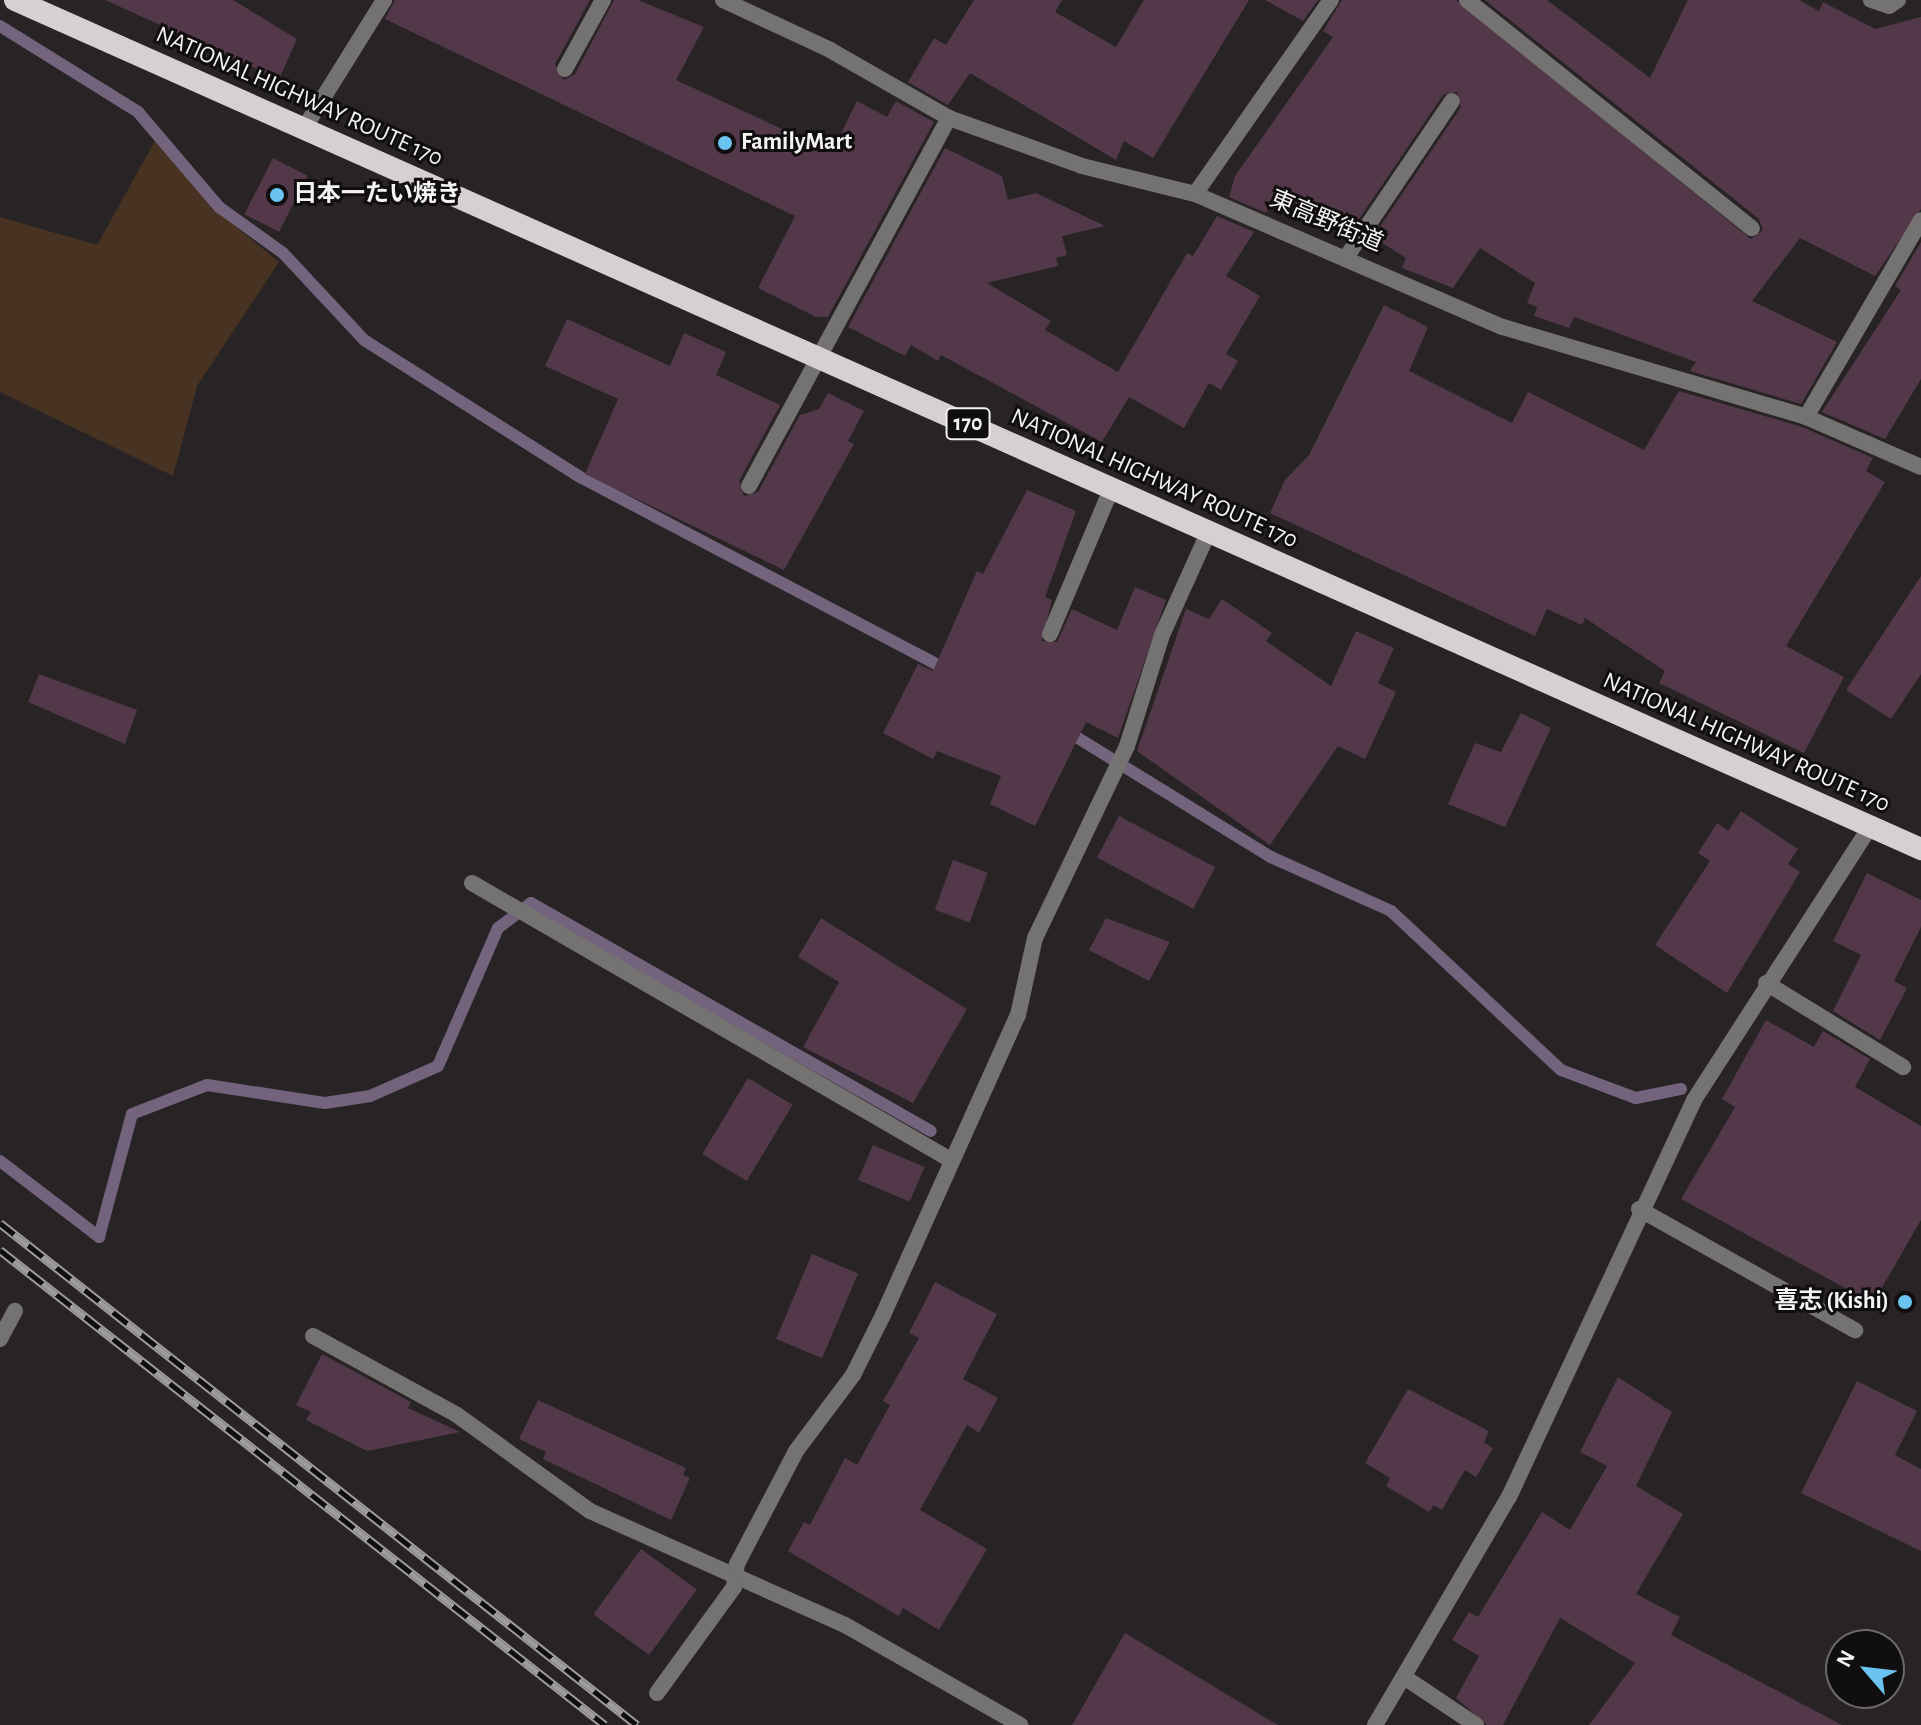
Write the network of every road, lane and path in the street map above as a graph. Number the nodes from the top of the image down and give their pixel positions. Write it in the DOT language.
graph roads {
  1 [pos="15,0"];
  2 [pos="384,0"];
  3 [pos="603,0"];
  4 [pos="723,0"];
  5 [pos="1331,0"];
  6 [pos="1467,0"];
  7 [pos="1871,0"];
  8 [pos="1898,0"];
  9 [pos="755,5"];
  10 [pos="565,69"];
  11 [pos="1452,101"];
  12 [pos="949,118"];
  13 [pos="305,127"];
  14 [pos="1195,194"];
  15 [pos="1921,220"];
  16 [pos="1752,228"];
  17 [pos="1347,256"];
  18 [pos="819,357"];
  19 [pos="1806,417"];
  20 [pos="1921,467"];
  21 [pos="749,486"];
  22 [pos="1112,487"];
  23 [pos="1209,531"];
  24 [pos="1050,634"];
  25 [pos="1870,827"];
  26 [pos="1921,849"];
  27 [pos="472,883"];
  28 [pos="1766,983"];
  29 [pos="1903,1067"];
  30 [pos="951,1160"];
  31 [pos="1639,1209"];
  32 [pos="15,1311"];
  33 [pos="1855,1330"];
  34 [pos="313,1336"];
  35 [pos="0,1339"];
  36 [pos="736,1574"];
  37 [pos="1407,1679"];
  38 [pos="657,1693"];
  39 [pos="1020,1725"];
  40 [pos="1375,1725"];
  41 [pos="1476,1725"];
  1 -- 13 [label="highway, NATIONAL HIGHWAY ROUTE 170 / 170"];
  2 -- 13 [label="street"];
  3 -- 10 [label="street"];
  4 -- 9 [label="street, 東高野街道"];
  5 -- 14 [label="street"];
  6 -- 16 [label="street"];
  7 -- 8 [label="street"];
  9 -- 12 [label="street, 東高野街道"];
  11 -- 17 [label="street"];
  12 -- 14 [label="street, 東高野街道"];
  12 -- 18 [label="street"];
  13 -- 18 [label="highway, NATIONAL HIGHWAY ROUTE 170 / 170"];
  14 -- 17 [label="street, 東高野街道"];
  15 -- 19 [label="street"];
  17 -- 19 [label="street, 東高野街道"];
  18 -- 21 [label="street"];
  18 -- 22 [label="highway, NATIONAL HIGHWAY ROUTE 170 / 170"];
  19 -- 20 [label="street, 東高野街道"];
  22 -- 23 [label="highway, NATIONAL HIGHWAY ROUTE 170 / 170"];
  22 -- 24 [label="street"];
  23 -- 25 [label="highway, NATIONAL HIGHWAY ROUTE 170 / 170"];
  23 -- 30 [label="street"];
  25 -- 26 [label="highway, NATIONAL HIGHWAY ROUTE 170 / 170"];
  25 -- 28 [label="street"];
  27 -- 30 [label="street"];
  28 -- 29 [label="street"];
  28 -- 31 [label="street"];
  30 -- 36 [label="street"];
  31 -- 33 [label="street"];
  31 -- 37 [label="street"];
  32 -- 35 [label="street"];
  34 -- 36 [label="street"];
  36 -- 38 [label="street"];
  36 -- 39 [label="street"];
  37 -- 40 [label="street"];
  37 -- 41 [label="street"];
}
